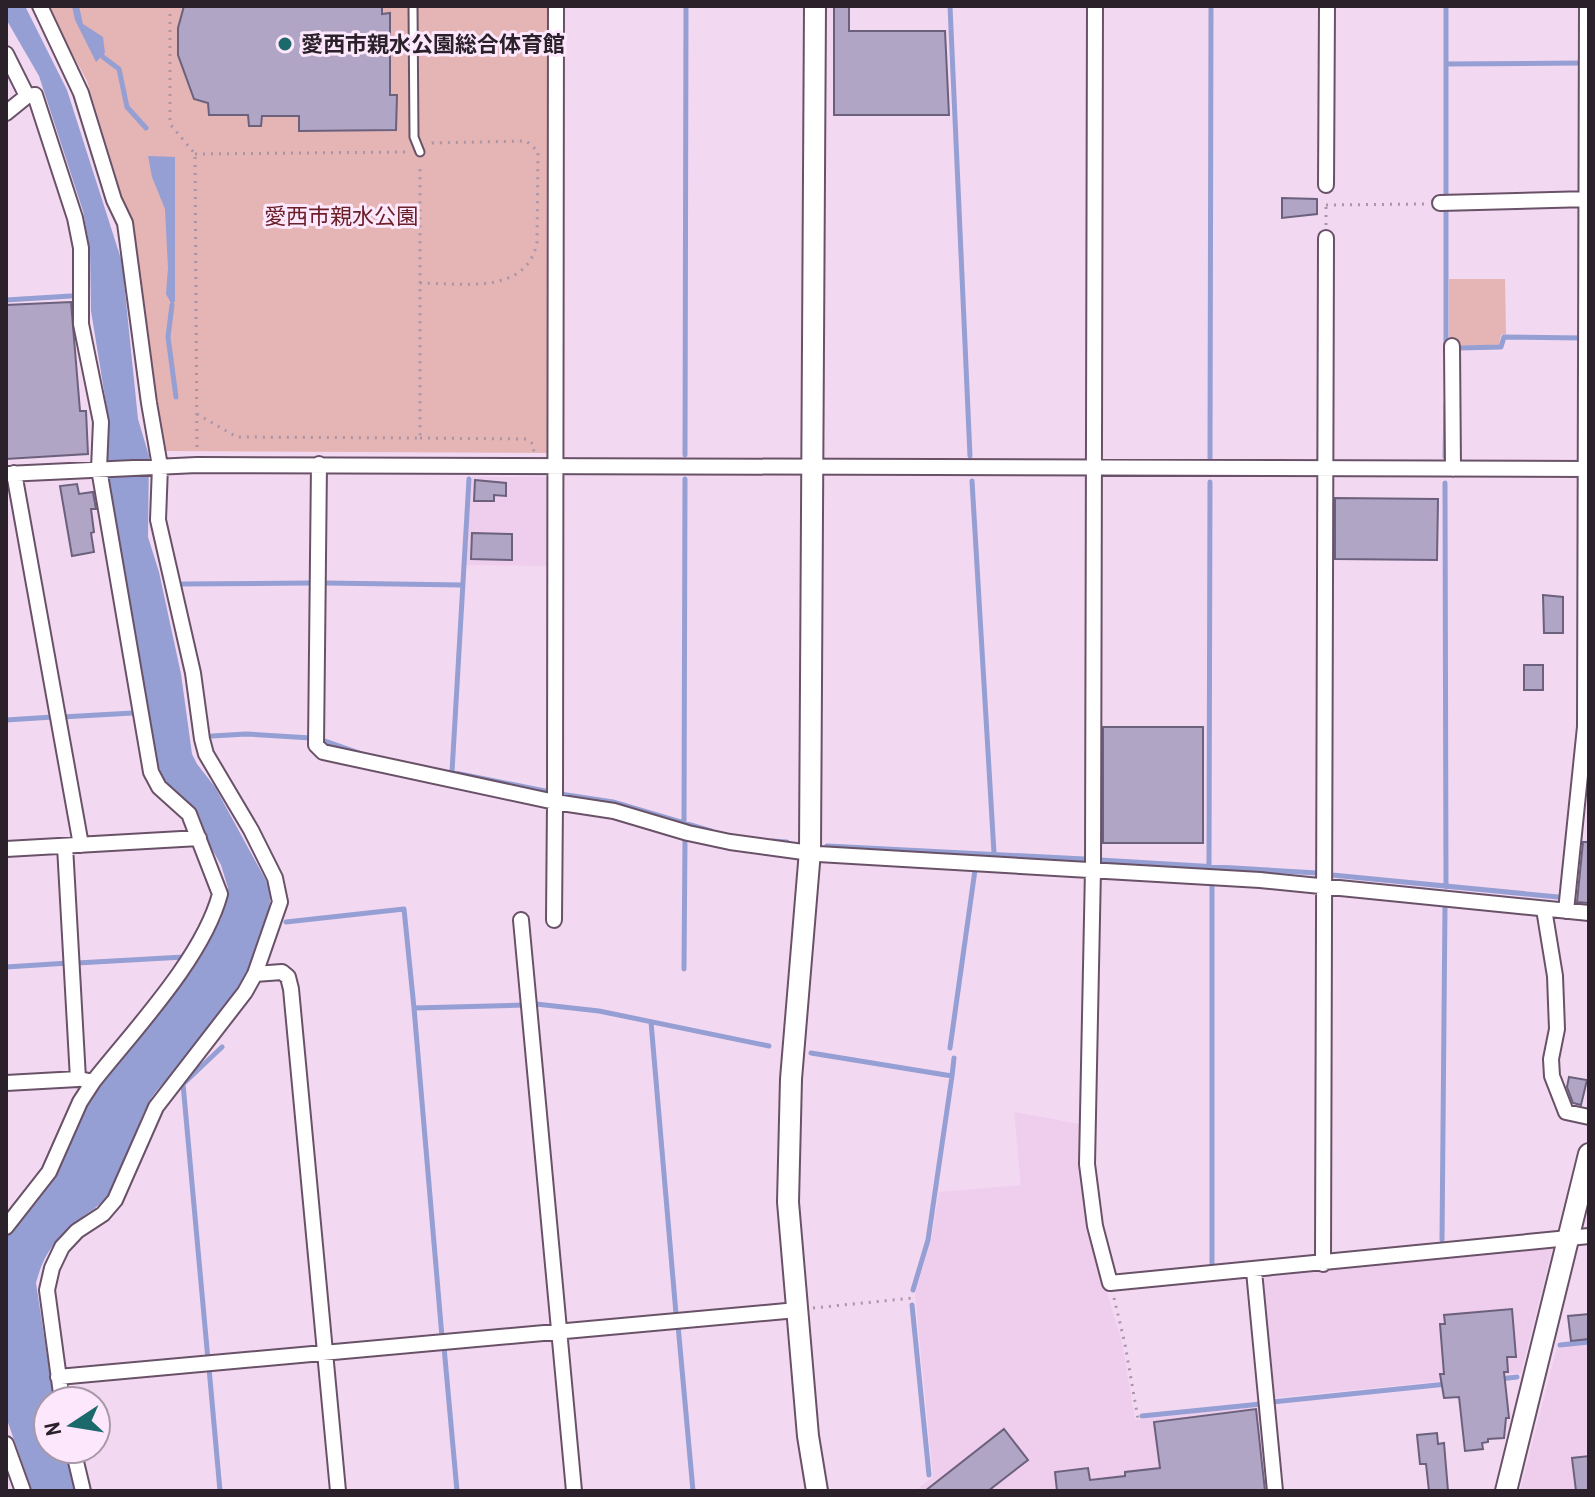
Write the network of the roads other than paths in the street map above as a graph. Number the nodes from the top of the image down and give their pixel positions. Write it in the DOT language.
graph roads {
  1 [pos="40,6"];
  2 [pos="413,6"];
  3 [pos="556,6"];
  4 [pos="815,6"];
  5 [pos="1095,6"];
  6 [pos="1327,6"];
  7 [pos="1587,6"];
  8 [pos="6,54"];
  9 [pos="27,96"];
  10 [pos="6,113"];
  11 [pos="420,152"];
  12 [pos="1326,185"];
  13 [pos="1587,199"];
  14 [pos="1445,203"];
  15 [pos="1326,238"];
  16 [pos="1452,346"];
  17 [pos="319,464"];
  18 [pos="158,466"];
  19 [pos="555,466"];
  20 [pos="1325,467"];
  21 [pos="813,468"];
  22 [pos="1093,468"];
  23 [pos="101,469"];
  24 [pos="1453,469"];
  25 [pos="1588,469"];
  26 [pos="10,473"];
  27 [pos="555,802"];
  28 [pos="199,838"];
  29 [pos="73,845"];
  30 [pos="6,849"];
  31 [pos="810,851"];
  32 [pos="1093,869"];
  33 [pos="1325,885"];
  34 [pos="1544,909"];
  35 [pos="1566,911"];
  36 [pos="1589,913"];
  37 [pos="521,920"];
  38 [pos="554,920"];
  39 [pos="255,974"];
  40 [pos="86,1080"];
  41 [pos="6,1083"];
  42 [pos="1589,1117"];
  43 [pos="1589,1154"];
  44 [pos="6,1227"];
  45 [pos="1589,1236"];
  46 [pos="1568,1238"];
  47 [pos="1323,1264"];
  48 [pos="1254,1271"];
  49 [pos="797,1310"];
  50 [pos="558,1330"];
  51 [pos="326,1352"];
  52 [pos="58,1377"];
  53 [pos="59,1385"];
  54 [pos="6,1444"];
  55 [pos="77,1465"];
  56 [pos="23,1491"];
  57 [pos="83,1491"];
  58 [pos="338,1491"];
  59 [pos="574,1491"];
  60 [pos="817,1491"];
  61 [pos="1275,1491"];
  62 [pos="1506,1491"];
  1 -- 18 [label="street"];
  2 -- 11 [label="lane"];
  3 -- 19 [label="street"];
  4 -- 21 [label="street"];
  5 -- 22 [label="street"];
  6 -- 12 [label="street"];
  7 -- 13 [label="street"];
  8 -- 9 [label="street"];
  9 -- 10 [label="street"];
  9 -- 23 [label="street"];
  13 -- 14 [label="street"];
  13 -- 25 [label="street"];
  15 -- 20 [label="street"];
  16 -- 24 [label="street"];
  17 -- 18 [label="street"];
  17 -- 19 [label="street"];
  17 -- 27 [label="street"];
  18 -- 23 [label="street"];
  18 -- 39 [label="street"];
  19 -- 21 [label="street"];
  19 -- 27 [label="street"];
  20 -- 22 [label="street"];
  20 -- 24 [label="street"];
  20 -- 33 [label="street"];
  21 -- 22 [label="street"];
  21 -- 31 [label="street"];
  22 -- 32 [label="street"];
  23 -- 26 [label="street"];
  23 -- 28 [label="street"];
  24 -- 25 [label="street"];
  25 -- 35 [label="street"];
  26 -- 29 [label="street"];
  27 -- 31 [label="street"];
  27 -- 38 [label="street"];
  28 -- 29 [label="street"];
  28 -- 40 [label="street"];
  29 -- 30 [label="street"];
  29 -- 40 [label="street"];
  31 -- 32 [label="street"];
  31 -- 49 [label="street"];
  32 -- 33 [label="street"];
  32 -- 48 [label="street"];
  33 -- 34 [label="street"];
  33 -- 47 [label="street"];
  34 -- 35 [label="street"];
  34 -- 42 [label="street"];
  35 -- 36 [label="street"];
  37 -- 50 [label="street"];
  39 -- 51 [label="street"];
  39 -- 52 [label="street"];
  40 -- 41 [label="street"];
  40 -- 44 [label="street"];
  43 -- 46 [label="street"];
  45 -- 46 [label="street"];
  46 -- 47 [label="street"];
  46 -- 62 [label="street"];
  47 -- 48 [label="street"];
  48 -- 61 [label="street"];
  49 -- 50 [label="street"];
  49 -- 60 [label="street"];
  50 -- 51 [label="street"];
  50 -- 59 [label="street"];
  51 -- 52 [label="street"];
  51 -- 58 [label="street"];
  52 -- 53 [label="street"];
  54 -- 56 [label="street"];
  55 -- 57 [label="street"];
}
